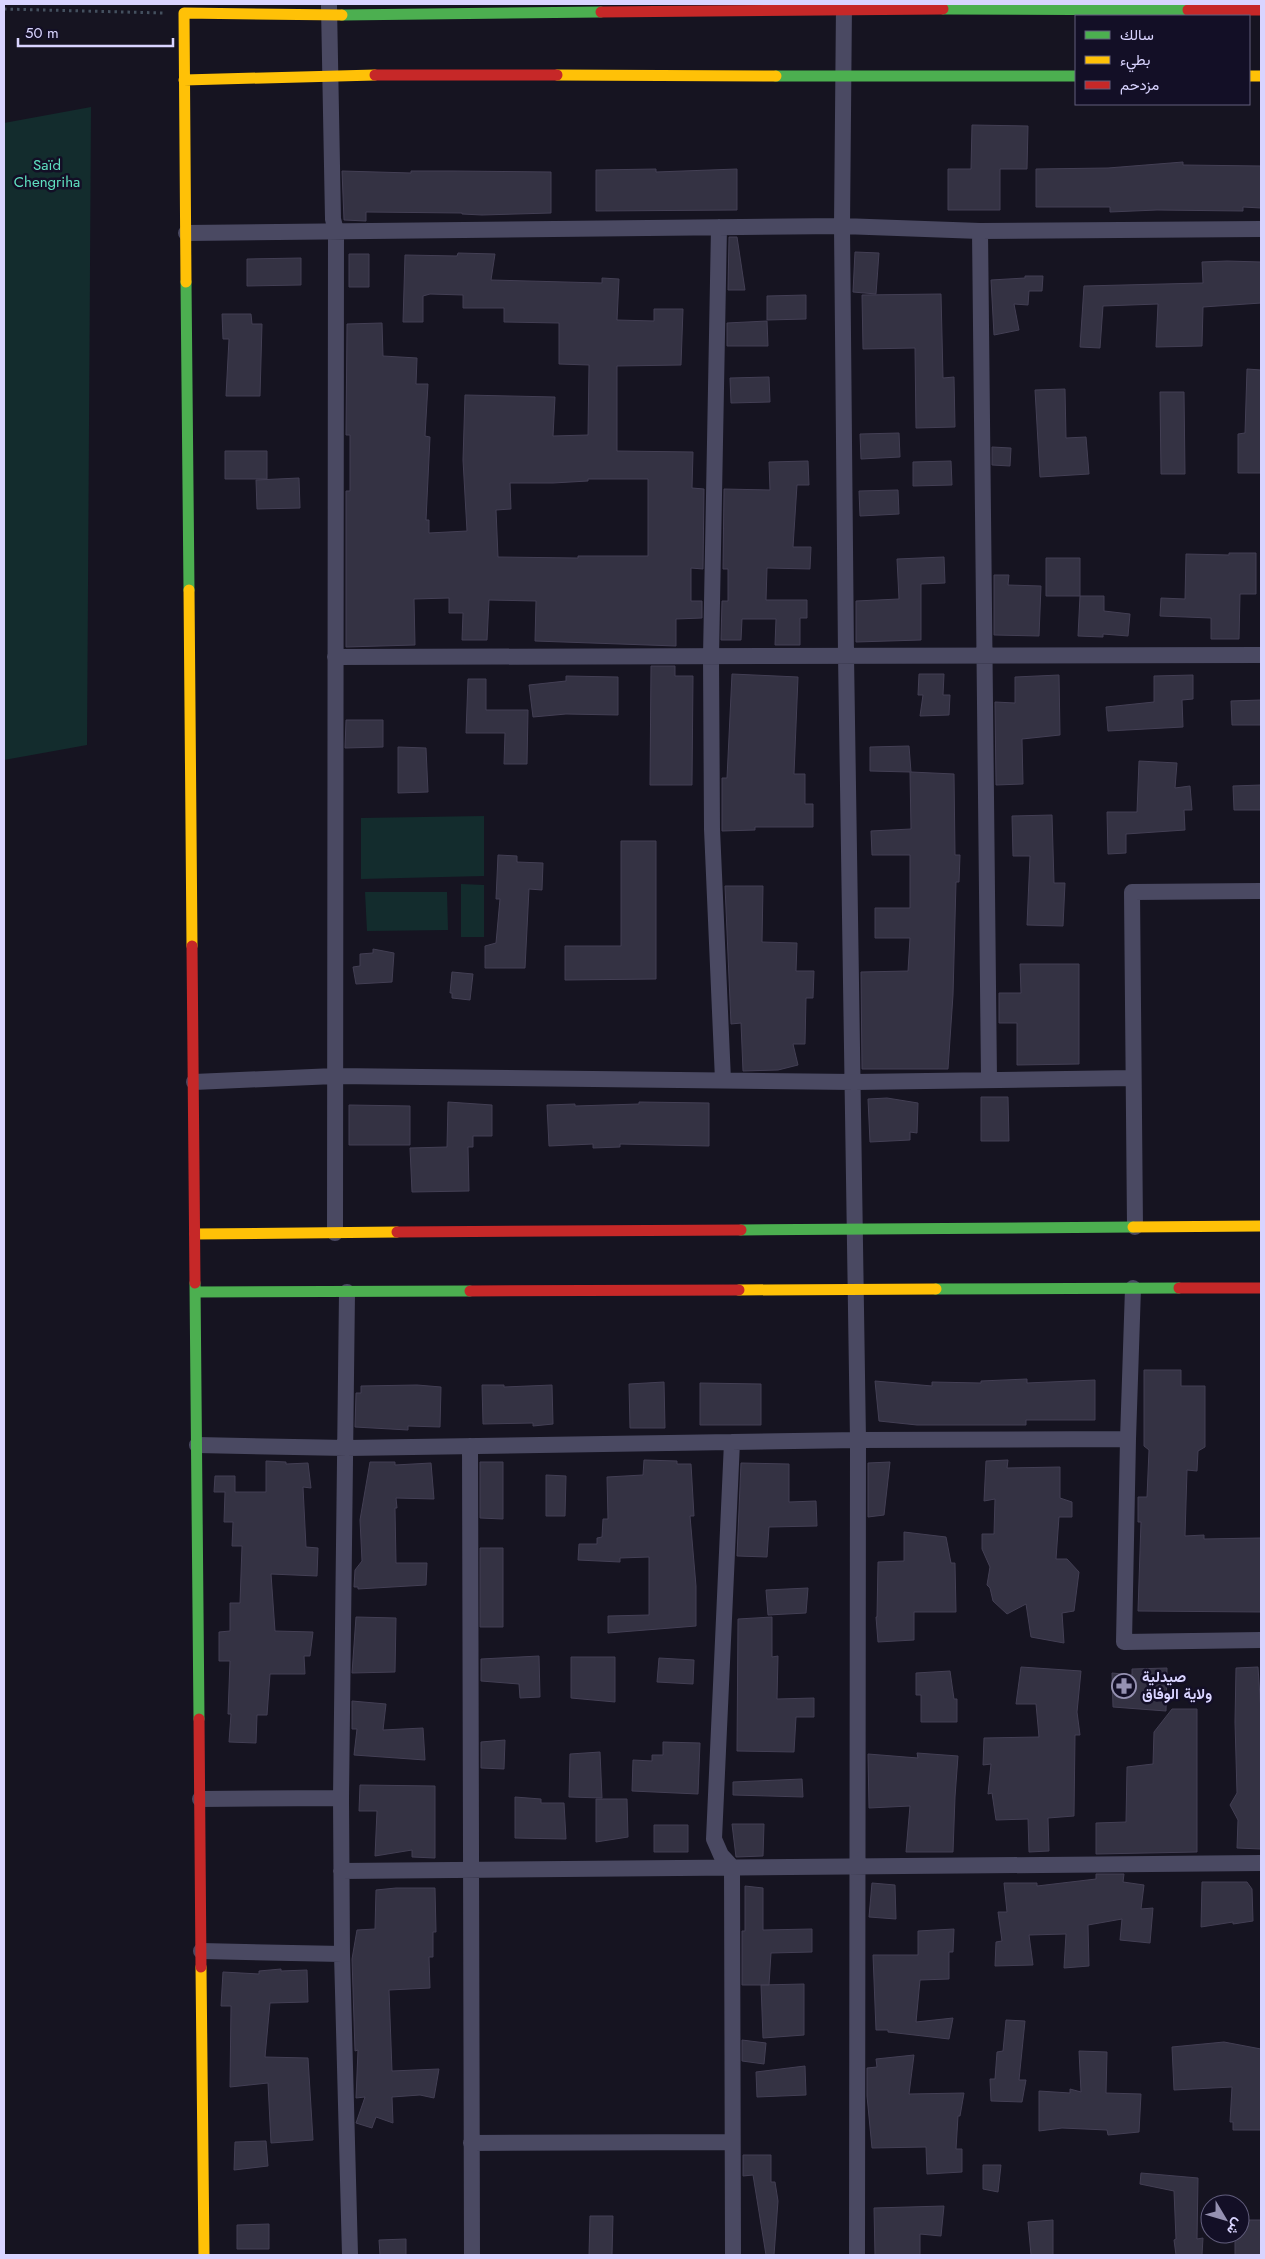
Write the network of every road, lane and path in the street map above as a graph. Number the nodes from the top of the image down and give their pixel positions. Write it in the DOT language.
graph roads {
  1 [pos="844,6"];
  2 [pos="4,9"];
  3 [pos="184,9"];
  4 [pos="329,10"];
  5 [pos="1261,10"];
  6 [pos="330,75"];
  7 [pos="842,75"];
  8 [pos="1075,76"];
  9 [pos="184,80"];
  10 [pos="842,226"];
  11 [pos="719,227"];
  12 [pos="1261,229"];
  13 [pos="336,231"];
  14 [pos="980,231"];
  15 [pos="186,233"];
  16 [pos="984,654"];
  17 [pos="846,655"];
  18 [pos="1261,655"];
  19 [pos="711,657"];
  20 [pos="335,658"];
  21 [pos="1261,891"];
  22 [pos="335,1076"];
  23 [pos="1133,1078"];
  24 [pos="723,1080"];
  25 [pos="989,1080"];
  26 [pos="194,1082"];
  27 [pos="854,1082"];
  28 [pos="1261,1226"];
  29 [pos="1134,1227"];
  30 [pos="855,1229"];
  31 [pos="335,1233"];
  32 [pos="195,1234"];
  33 [pos="1133,1288"];
  34 [pos="1261,1288"];
  35 [pos="855,1290"];
  36 [pos="196,1292"];
  37 [pos="347,1292"];
  38 [pos="1128,1439"];
  39 [pos="858,1440"];
  40 [pos="732,1442"];
  41 [pos="197,1445"];
  42 [pos="470,1446"];
  43 [pos="347,1448"];
  44 [pos="1261,1640"];
  45 [pos="341,1798"];
  46 [pos="200,1799"];
  47 [pos="1261,1863"];
  48 [pos="858,1865"];
  49 [pos="732,1867"];
  50 [pos="471,1870"];
  51 [pos="342,1871"];
  52 [pos="202,1951"];
  53 [pos="342,1954"];
  54 [pos="732,2142"];
  55 [pos="472,2143"];
  56 [pos="204,2255"];
  57 [pos="350,2255"];
  58 [pos="472,2255"];
  59 [pos="733,2255"];
  60 [pos="858,2255"];
  1 -- 4 [label="street"];
  1 -- 5 [label="street"];
  1 -- 7 [label="street"];
  2 -- 3 [label="path"];
  3 -- 4 [label="street"];
  3 -- 9 [label="street"];
  4 -- 6 [label="street"];
  6 -- 7 [label="street"];
  6 -- 9 [label="street"];
  6 -- 13 [label="street"];
  7 -- 8 [label="street"];
  7 -- 10 [label="street"];
  9 -- 15 [label="street"];
  10 -- 11 [label="street"];
  10 -- 14 [label="street"];
  10 -- 17 [label="street"];
  11 -- 13 [label="street"];
  11 -- 19 [label="street"];
  12 -- 14 [label="street"];
  13 -- 15 [label="street"];
  13 -- 20 [label="street"];
  14 -- 16 [label="street"];
  15 -- 26 [label="street"];
  16 -- 17 [label="street"];
  16 -- 18 [label="street"];
  16 -- 25 [label="street"];
  17 -- 19 [label="street"];
  17 -- 27 [label="street"];
  19 -- 20 [label="street"];
  19 -- 24 [label="street"];
  20 -- 22 [label="street"];
  21 -- 23 [label="street"];
  22 -- 24 [label="street"];
  22 -- 26 [label="street"];
  22 -- 31 [label="street"];
  23 -- 25 [label="street"];
  23 -- 29 [label="street"];
  24 -- 27 [label="street"];
  25 -- 27 [label="street"];
  26 -- 32 [label="street"];
  27 -- 30 [label="street"];
  28 -- 29 [label="street"];
  29 -- 30 [label="street"];
  30 -- 31 [label="street"];
  30 -- 35 [label="street"];
  31 -- 32 [label="street"];
  32 -- 36 [label="street"];
  33 -- 34 [label="street"];
  33 -- 35 [label="street"];
  33 -- 38 [label="street"];
  35 -- 37 [label="street"];
  35 -- 39 [label="street"];
  36 -- 37 [label="street"];
  36 -- 41 [label="street"];
  37 -- 43 [label="street"];
  38 -- 39 [label="street"];
  38 -- 44 [label="street"];
  39 -- 40 [label="street"];
  39 -- 48 [label="street"];
  40 -- 42 [label="street"];
  40 -- 49 [label="street"];
  41 -- 43 [label="street"];
  41 -- 46 [label="street"];
  42 -- 43 [label="street"];
  42 -- 50 [label="street"];
  43 -- 45 [label="street"];
  45 -- 46 [label="street"];
  45 -- 51 [label="street"];
  46 -- 52 [label="street"];
  47 -- 48 [label="street"];
  48 -- 49 [label="street"];
  48 -- 60 [label="street"];
  49 -- 50 [label="street"];
  49 -- 54 [label="street"];
  50 -- 51 [label="street"];
  50 -- 55 [label="street"];
  51 -- 53 [label="street"];
  52 -- 53 [label="street"];
  52 -- 56 [label="street"];
  53 -- 57 [label="street"];
  54 -- 55 [label="street"];
  54 -- 59 [label="street"];
  55 -- 58 [label="street"];
}
